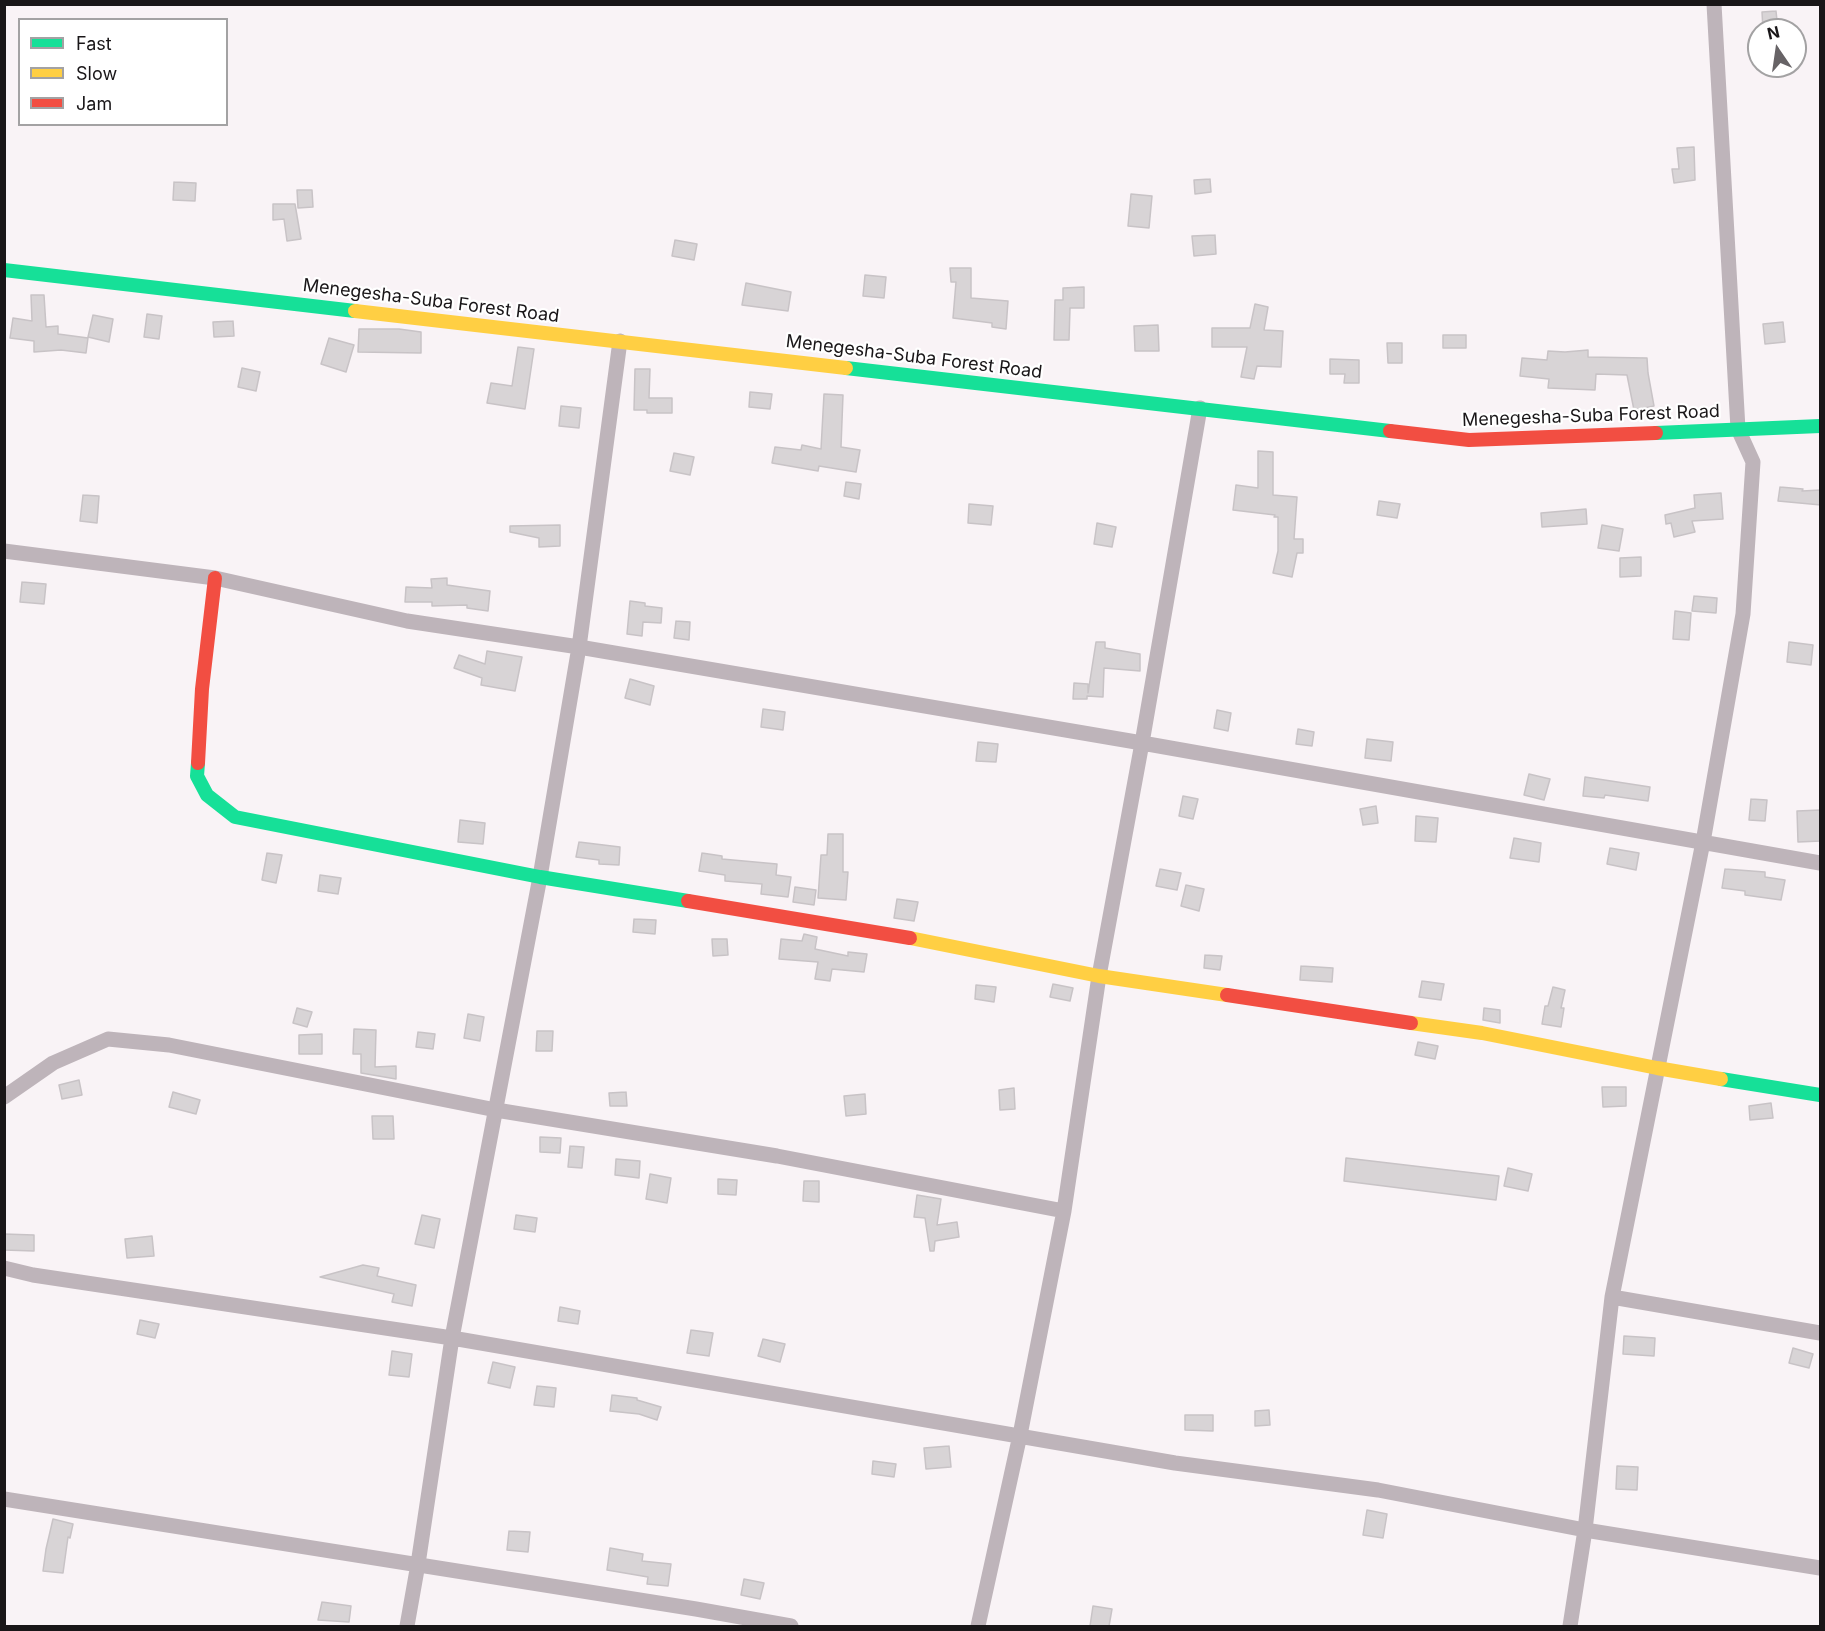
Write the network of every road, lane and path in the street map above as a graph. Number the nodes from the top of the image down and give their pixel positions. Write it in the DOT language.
graph roads {
  1 [pos="1714,4"];
  2 [pos="4,270"];
  3 [pos="620,341"];
  4 [pos="1200,408"];
  5 [pos="1821,426"];
  6 [pos="1738,429"];
  7 [pos="4,551"];
  8 [pos="215,578"];
  9 [pos="579,647"];
  10 [pos="1142,743"];
  11 [pos="1703,842"];
  12 [pos="1821,863"];
  13 [pos="540,877"];
  14 [pos="1099,976"];
  15 [pos="1657,1068"];
  16 [pos="1821,1095"];
  17 [pos="4,1097"];
  18 [pos="496,1110"];
  19 [pos="1064,1211"];
  20 [pos="4,1268"];
  21 [pos="1612,1297"];
  22 [pos="1821,1333"];
  23 [pos="452,1338"];
  24 [pos="1020,1435"];
  25 [pos="4,1499"];
  26 [pos="1585,1530"];
  27 [pos="418,1564"];
  28 [pos="1821,1568"];
  29 [pos="407,1626"];
  30 [pos="791,1626"];
  31 [pos="978,1626"];
  32 [pos="1570,1626"];
  1 -- 6 [label="street"];
  2 -- 3 [label="street, Menegesha-Suba Forest Road"];
  3 -- 4 [label="street, Menegesha-Suba Forest Road"];
  3 -- 9 [label="street"];
  4 -- 6 [label="street, Menegesha-Suba Forest Road"];
  4 -- 10 [label="street"];
  5 -- 6 [label="street, Menegesha-Suba Forest Road"];
  6 -- 11 [label="street"];
  7 -- 8 [label="street"];
  8 -- 9 [label="street"];
  8 -- 13 [label="street"];
  9 -- 10 [label="street"];
  9 -- 13 [label="street"];
  10 -- 11 [label="street"];
  10 -- 14 [label="street"];
  11 -- 12 [label="street"];
  11 -- 15 [label="street"];
  13 -- 14 [label="street"];
  13 -- 18 [label="street"];
  14 -- 15 [label="street"];
  14 -- 19 [label="street"];
  15 -- 16 [label="street"];
  15 -- 21 [label="street"];
  17 -- 18 [label="street"];
  18 -- 19 [label="street"];
  18 -- 23 [label="street"];
  19 -- 24 [label="street"];
  20 -- 23 [label="street"];
  21 -- 22 [label="street"];
  21 -- 26 [label="street"];
  23 -- 24 [label="street"];
  23 -- 27 [label="street"];
  24 -- 26 [label="street"];
  24 -- 31 [label="street"];
  25 -- 27 [label="street"];
  26 -- 28 [label="street"];
  26 -- 32 [label="street"];
  27 -- 29 [label="street"];
  27 -- 30 [label="street"];
}
